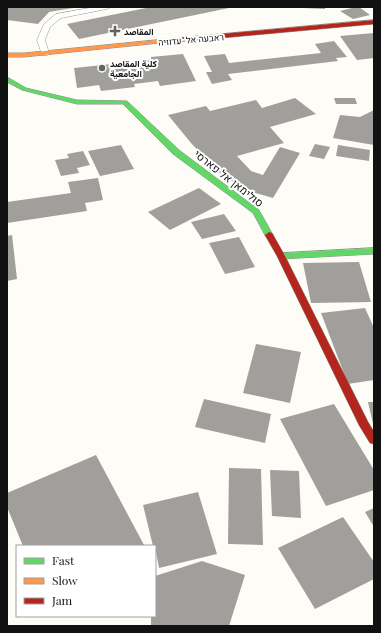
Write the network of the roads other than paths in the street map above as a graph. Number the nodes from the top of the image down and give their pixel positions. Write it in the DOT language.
graph roads {
  1 [pos="107,7"];
  2 [pos="374,22"];
  3 [pos="44,53"];
  4 [pos="7,55"];
  5 [pos="7,79"];
  6 [pos="374,251"];
  7 [pos="281,256"];
  8 [pos="374,440"];
  1 -- 3 [label="lane"];
  2 -- 3 [label="street, ראבעה אל-עדוויה"];
  3 -- 4 [label="street, ראבעה אל-עדוויה"];
  5 -- 7 [label="street, סולימאן אל פארסי"];
  6 -- 7 [label="street"];
  7 -- 8 [label="street, סולימאן אל פארסי"];
}
